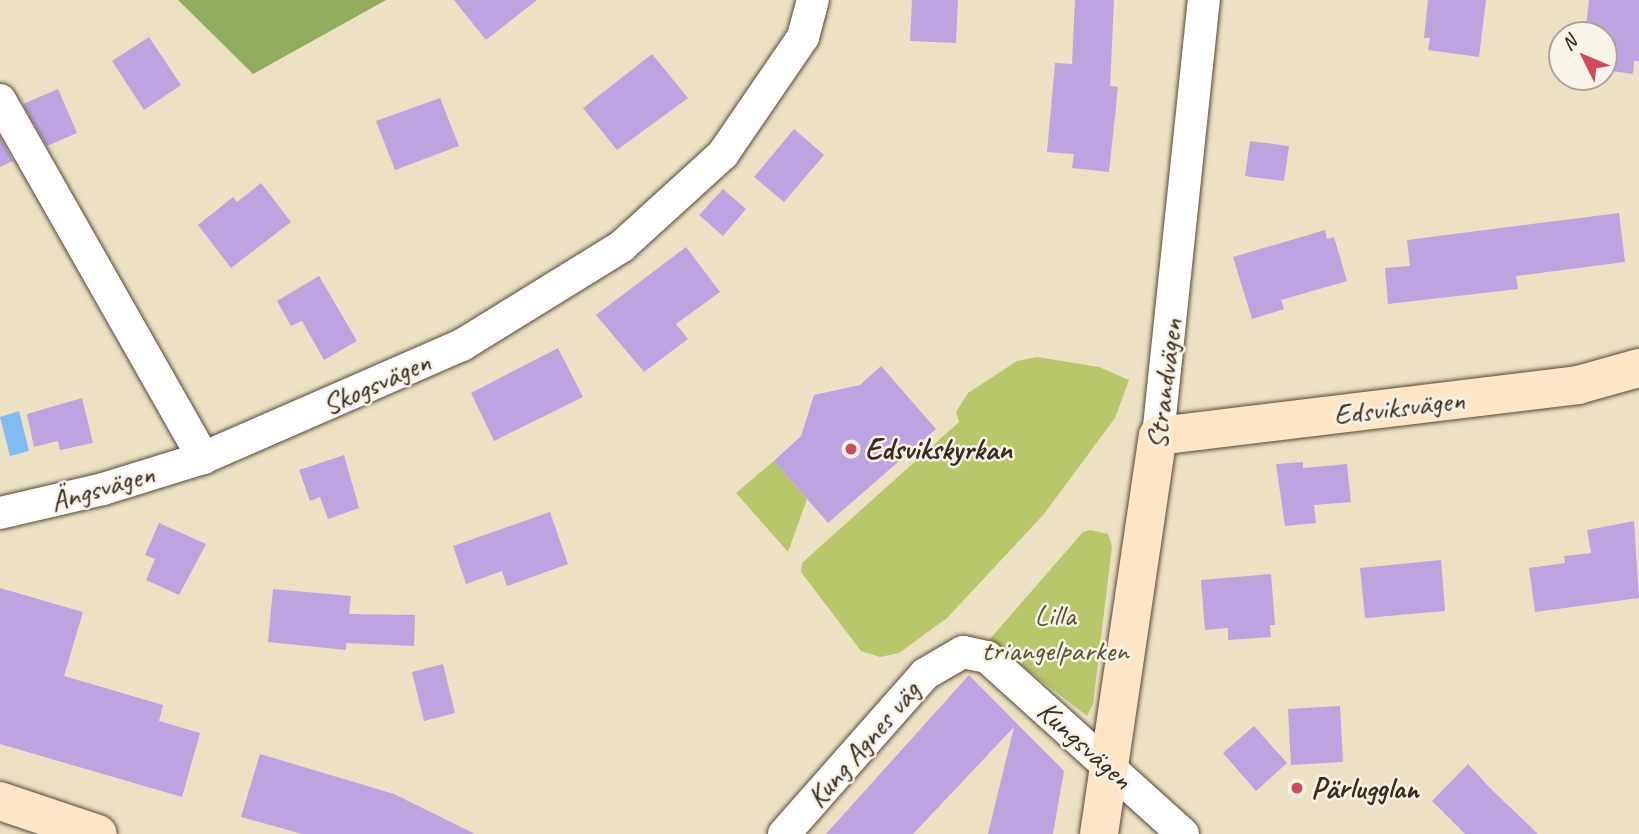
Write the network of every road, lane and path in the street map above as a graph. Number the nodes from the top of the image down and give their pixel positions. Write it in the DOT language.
graph roads {
  1 [pos="813,0"];
  2 [pos="1204,0"];
  3 [pos="0,100"];
  4 [pos="1639,368"];
  5 [pos="1158,436"];
  6 [pos="203,458"];
  7 [pos="0,513"];
  8 [pos="946,660"];
  9 [pos="1110,766"];
  10 [pos="0,801"];
  11 [pos="7,834"];
  12 [pos="98,834"];
  13 [pos="784,834"];
  14 [pos="1099,834"];
  15 [pos="1183,834"];
  1 -- 6 [label="street, Skogsvägen"];
  2 -- 5 [label="street, Strandvägen"];
  3 -- 6 [label="street"];
  4 -- 5 [label="street, Edsviksvägen"];
  5 -- 9 [label="street, Strandvägen"];
  6 -- 7 [label="street, Ängsvägen"];
  8 -- 9 [label="street, Kungsvägen"];
  8 -- 13 [label="street, Kung Agnes väg"];
  9 -- 14 [label="street"];
  9 -- 15 [label="street, Kungsvägen"];
  10 -- 11 [label="street"];
  10 -- 12 [label="street"];
}
